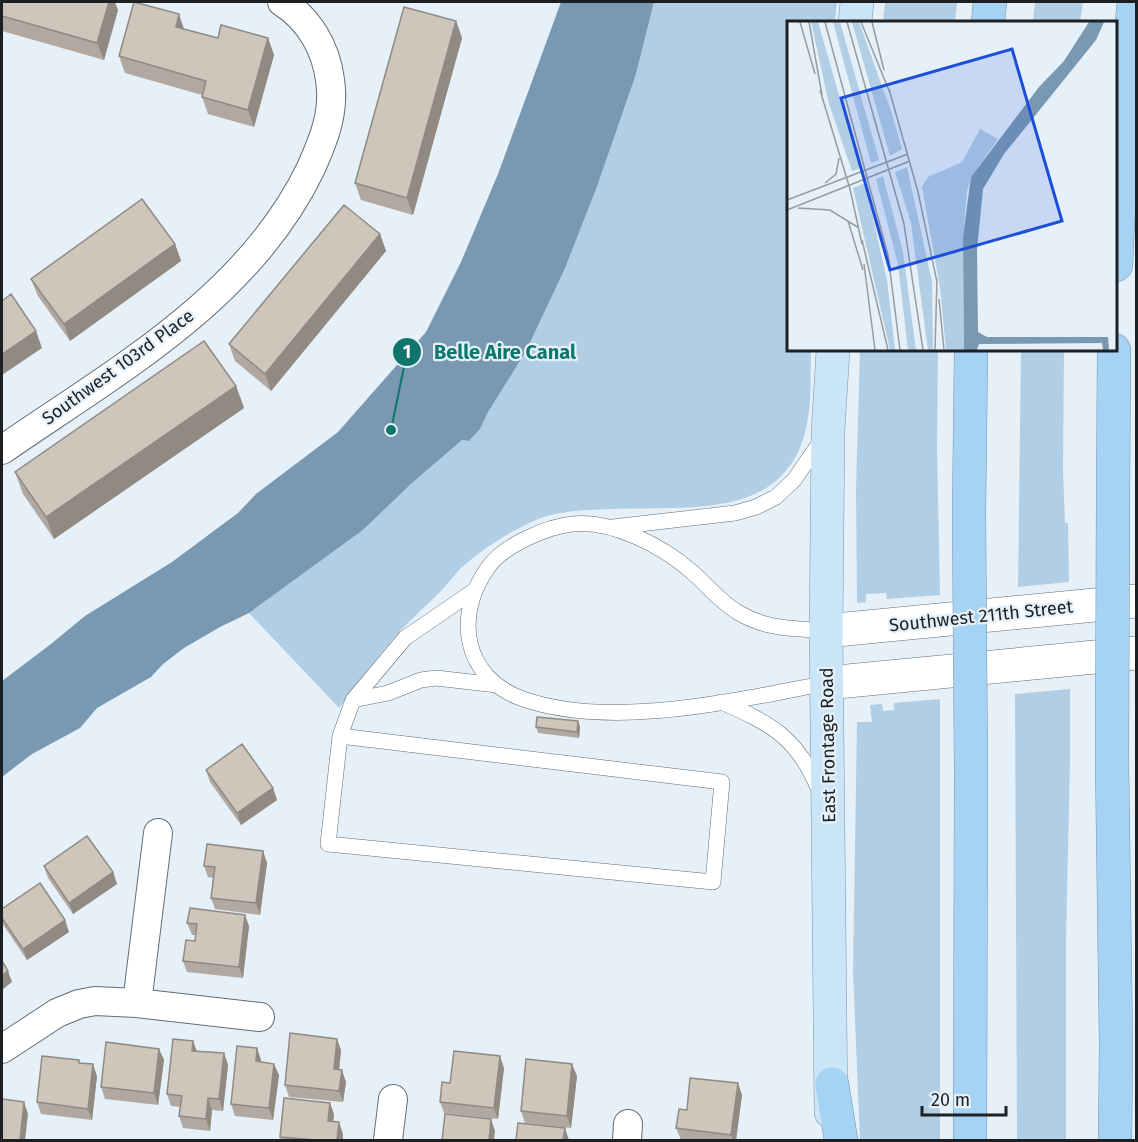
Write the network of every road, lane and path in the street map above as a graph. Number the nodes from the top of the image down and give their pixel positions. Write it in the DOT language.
graph roads {
  1 [pos="282,2"];
  2 [pos="857,2"];
  3 [pos="990,2"];
  4 [pos="1134,2"];
  5 [pos="855,21"];
  6 [pos="988,21"];
  7 [pos="1117,244"];
  8 [pos="833,351"];
  9 [pos="971,351"];
  10 [pos="1114,351"];
  11 [pos="828,431"];
  12 [pos="2,450"];
  13 [pos="608,527"];
  14 [pos="475,590"];
  15 [pos="1137,601"];
  16 [pos="826,631"];
  17 [pos="1137,653"];
  18 [pos="828,683"];
  19 [pos="498,685"];
  20 [pos="353,700"];
  21 [pos="721,702"];
  22 [pos="340,736"];
  23 [pos="829,814"];
  24 [pos="158,833"];
  25 [pos="137,1003"];
  26 [pos="260,1017"];
  27 [pos="2,1049"];
  28 [pos="832,1084"];
  29 [pos="393,1099"];
  30 [pos="388,1140"];
  31 [pos="831,1140"];
  32 [pos="841,1140"];
  33 [pos="970,1140"];
  34 [pos="1115,1140"];
  1 -- 12 [label="street, Southwest 103rd Place"];
  2 -- 5 [label="main road"];
  3 -- 6 [label="highway"];
  4 -- 7 [label="highway"];
  8 -- 11 [label="main road, East Frontage Road"];
  9 -- 33 [label="highway, bridge"];
  10 -- 34 [label="highway, bridge"];
  11 -- 13 [label="lane"];
  11 -- 16 [label="main road, East Frontage Road"];
  13 -- 14 [label="lane"];
  13 -- 16 [label="lane"];
  14 -- 19 [label="lane"];
  14 -- 20 [label="lane"];
  15 -- 16 [label="main road, Southwest 211th Street"];
  16 -- 18 [label="main road, East Frontage Road"];
  17 -- 18 [label="main road"];
  18 -- 21 [label="lane"];
  18 -- 23 [label="main road, East Frontage Road"];
  19 -- 20 [label="lane"];
  19 -- 21 [label="lane"];
  20 -- 22 [label="lane"];
  21 -- 23 [label="lane"];
  22 -- 22 [label="lane"];
  23 -- 28 [label="main road, East Frontage Road"];
  24 -- 25 [label="street"];
  25 -- 26 [label="street"];
  25 -- 27 [label="street"];
  28 -- 31 [label="main road, East Frontage Road"];
  28 -- 32 [label="highway"];
  29 -- 30 [label="street"];
}
